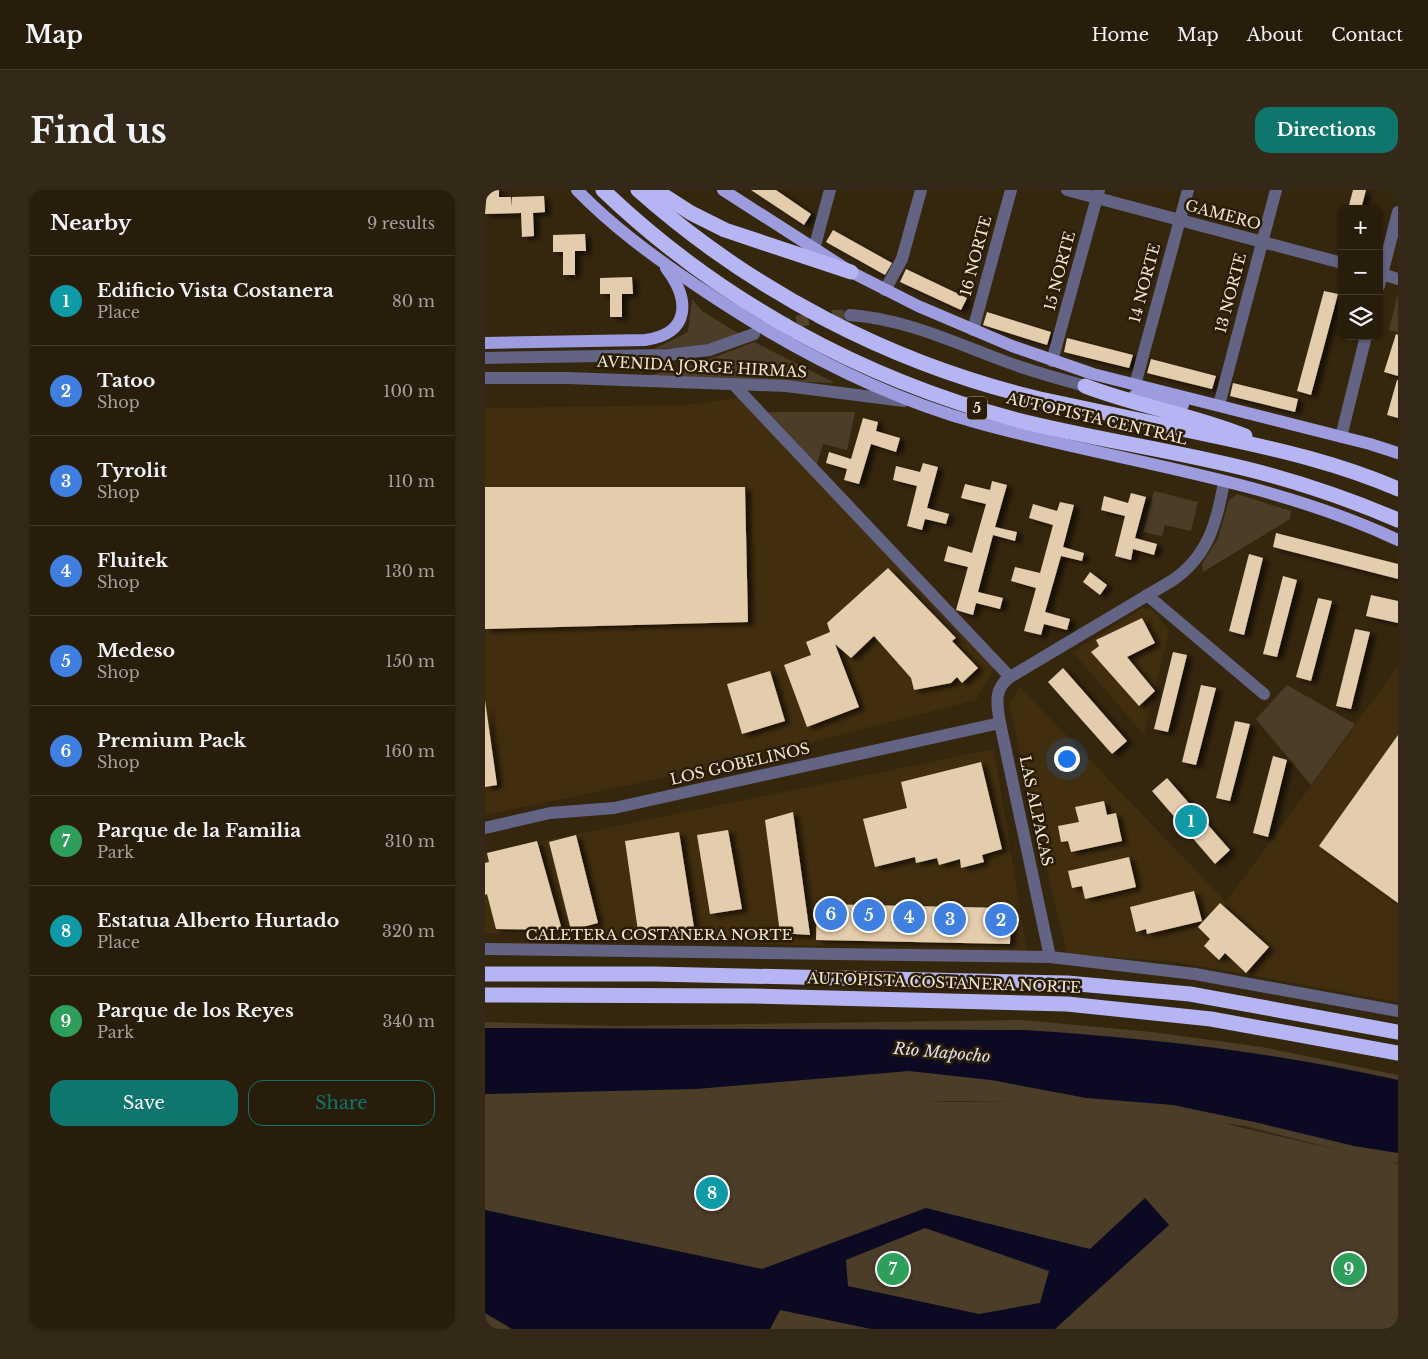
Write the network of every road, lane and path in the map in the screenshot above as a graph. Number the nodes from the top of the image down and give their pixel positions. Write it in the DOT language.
graph roads {
  1 [pos="577,190"];
  2 [pos="603,190"];
  3 [pos="638,190"];
  4 [pos="655,190"];
  5 [pos="723,190"];
  6 [pos="830,190"];
  7 [pos="921,190"];
  8 [pos="1011,190"];
  9 [pos="1067,190"];
  10 [pos="1188,190"];
  11 [pos="1276,190"];
  12 [pos="1098,194"];
  13 [pos="1398,212"];
  14 [pos="1179,220"];
  15 [pos="1262,242"];
  16 [pos="814,249"];
  17 [pos="661,262"];
  18 [pos="1338,262"];
  19 [pos="1383,267"];
  20 [pos="851,272"];
  21 [pos="1383,278"];
  22 [pos="1398,279"];
  23 [pos="885,290"];
  24 [pos="850,315"];
  25 [pos="973,330"];
  26 [pos="754,334"];
  27 [pos="1366,340"];
  28 [pos="485,343"];
  29 [pos="485,358"];
  30 [pos="1052,361"];
  31 [pos="485,378"];
  32 [pos="733,384"];
  33 [pos="1135,385"];
  34 [pos="1085,386"];
  35 [pos="917,404"];
  36 [pos="1219,405"];
  37 [pos="1262,418"];
  38 [pos="1341,437"];
  39 [pos="1276,450"];
  40 [pos="1398,453"];
  41 [pos="1224,482"];
  42 [pos="1398,490"];
  43 [pos="1398,520"];
  44 [pos="1398,540"];
  45 [pos="1147,595"];
  46 [pos="1010,677"];
  47 [pos="1264,694"];
  48 [pos="1000,723"];
  49 [pos="485,828"];
  50 [pos="485,949"];
  51 [pos="1050,956"];
  52 [pos="485,974"];
  53 [pos="485,995"];
  54 [pos="1398,1011"];
  55 [pos="1398,1032"];
  56 [pos="1398,1054"];
  1 -- 17 [label="main road"];
  2 -- 43 [label="highway, AUTOPISTA CENTRAL / 5"];
  3 -- 39 [label="highway, AUTOPISTA CENTRAL / 5"];
  4 -- 20 [label="highway"];
  5 -- 16 [label="main road"];
  6 -- 16 [label="street"];
  7 -- 23 [label="street"];
  8 -- 25 [label="street, 16 NORTE"];
  9 -- 12 [label="street, GAMERO"];
  10 -- 14 [label="street, 14 NORTE"];
  11 -- 15 [label="street, 13 NORTE"];
  12 -- 14 [label="street, GAMERO"];
  12 -- 30 [label="street, 15 NORTE"];
  13 -- 19 [label="street"];
  14 -- 15 [label="street, GAMERO"];
  14 -- 33 [label="street, 14 NORTE"];
  15 -- 18 [label="street, GAMERO"];
  15 -- 36 [label="street, 13 NORTE"];
  16 -- 20 [label="main road"];
  17 -- 28 [label="main road"];
  17 -- 35 [label="main road"];
  20 -- 23 [label="main road"];
  21 -- 22 [label="street"];
  23 -- 25 [label="main road"];
  24 -- 34 [label="street"];
  25 -- 30 [label="main road"];
  26 -- 29 [label="street, AVENIDA JORGE HIRMAS"];
  27 -- 38 [label="street"];
  30 -- 33 [label="main road"];
  31 -- 32 [label="street, AVENIDA JORGE HIRMAS"];
  32 -- 35 [label="street, AVENIDA JORGE HIRMAS"];
  32 -- 46 [label="street"];
  33 -- 36 [label="main road"];
  34 -- 37 [label="main road"];
  34 -- 39 [label="highway"];
  35 -- 41 [label="main road"];
  36 -- 37 [label="main road"];
  37 -- 38 [label="main road"];
  38 -- 40 [label="main road"];
  39 -- 42 [label="highway, AUTOPISTA CENTRAL / 5"];
  41 -- 44 [label="main road"];
  41 -- 45 [label="street"];
  45 -- 46 [label="street"];
  45 -- 47 [label="street"];
  46 -- 48 [label="street, LAS ALPACAS"];
  48 -- 49 [label="street, LOS GOBELINOS"];
  48 -- 51 [label="street, LAS ALPACAS"];
  50 -- 51 [label="street, CALETERA COSTANERA NORTE"];
  51 -- 54 [label="street, CALETERA COSTANERA NORTE"];
  52 -- 55 [label="highway, AUTOPISTA COSTANERA NORTE"];
  53 -- 56 [label="highway, AUTOPISTA COSTANERA NORTE"];
}
